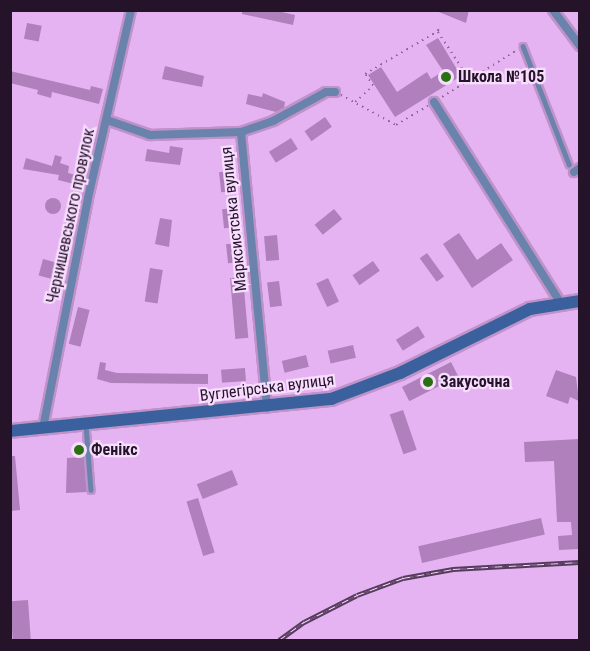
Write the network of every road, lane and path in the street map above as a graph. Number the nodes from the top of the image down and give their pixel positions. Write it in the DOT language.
graph roads {
  1 [pos="131,10"];
  2 [pos="553,10"];
  3 [pos="438,27"];
  4 [pos="438,31"];
  5 [pos="523,46"];
  6 [pos="579,46"];
  7 [pos="470,80"];
  8 [pos="335,92"];
  9 [pos="354,102"];
  10 [pos="434,102"];
  11 [pos="106,120"];
  12 [pos="241,132"];
  13 [pos="574,168"];
  14 [pos="579,301"];
  15 [pos="560,302"];
  16 [pos="267,408"];
  17 [pos="86,424"];
  18 [pos="43,428"];
  19 [pos="10,431"];
  20 [pos="91,490"];
  1 -- 11 [label="street, Чернишевського провулок"];
  2 -- 6 [label="street"];
  3 -- 4 [label="path"];
  4 -- 7 [label="path"];
  4 -- 9 [label="path"];
  5 -- 7 [label="path"];
  5 -- 13 [label="lane"];
  7 -- 10 [label="path"];
  8 -- 9 [label="path"];
  8 -- 12 [label="street, Марксистська вулиця"];
  9 -- 10 [label="path"];
  10 -- 15 [label="street"];
  11 -- 12 [label="street"];
  11 -- 18 [label="street, Чернишевського провулок"];
  12 -- 16 [label="street, Марксистська вулиця"];
  14 -- 15 [label="street, Вуглегірська вулиця"];
  15 -- 16 [label="street, Вуглегірська вулиця"];
  16 -- 17 [label="street, Вуглегірська вулиця"];
  17 -- 18 [label="street, Вуглегірська вулиця"];
  17 -- 20 [label="lane"];
  18 -- 19 [label="street, Вуглегірська вулиця"];
}
